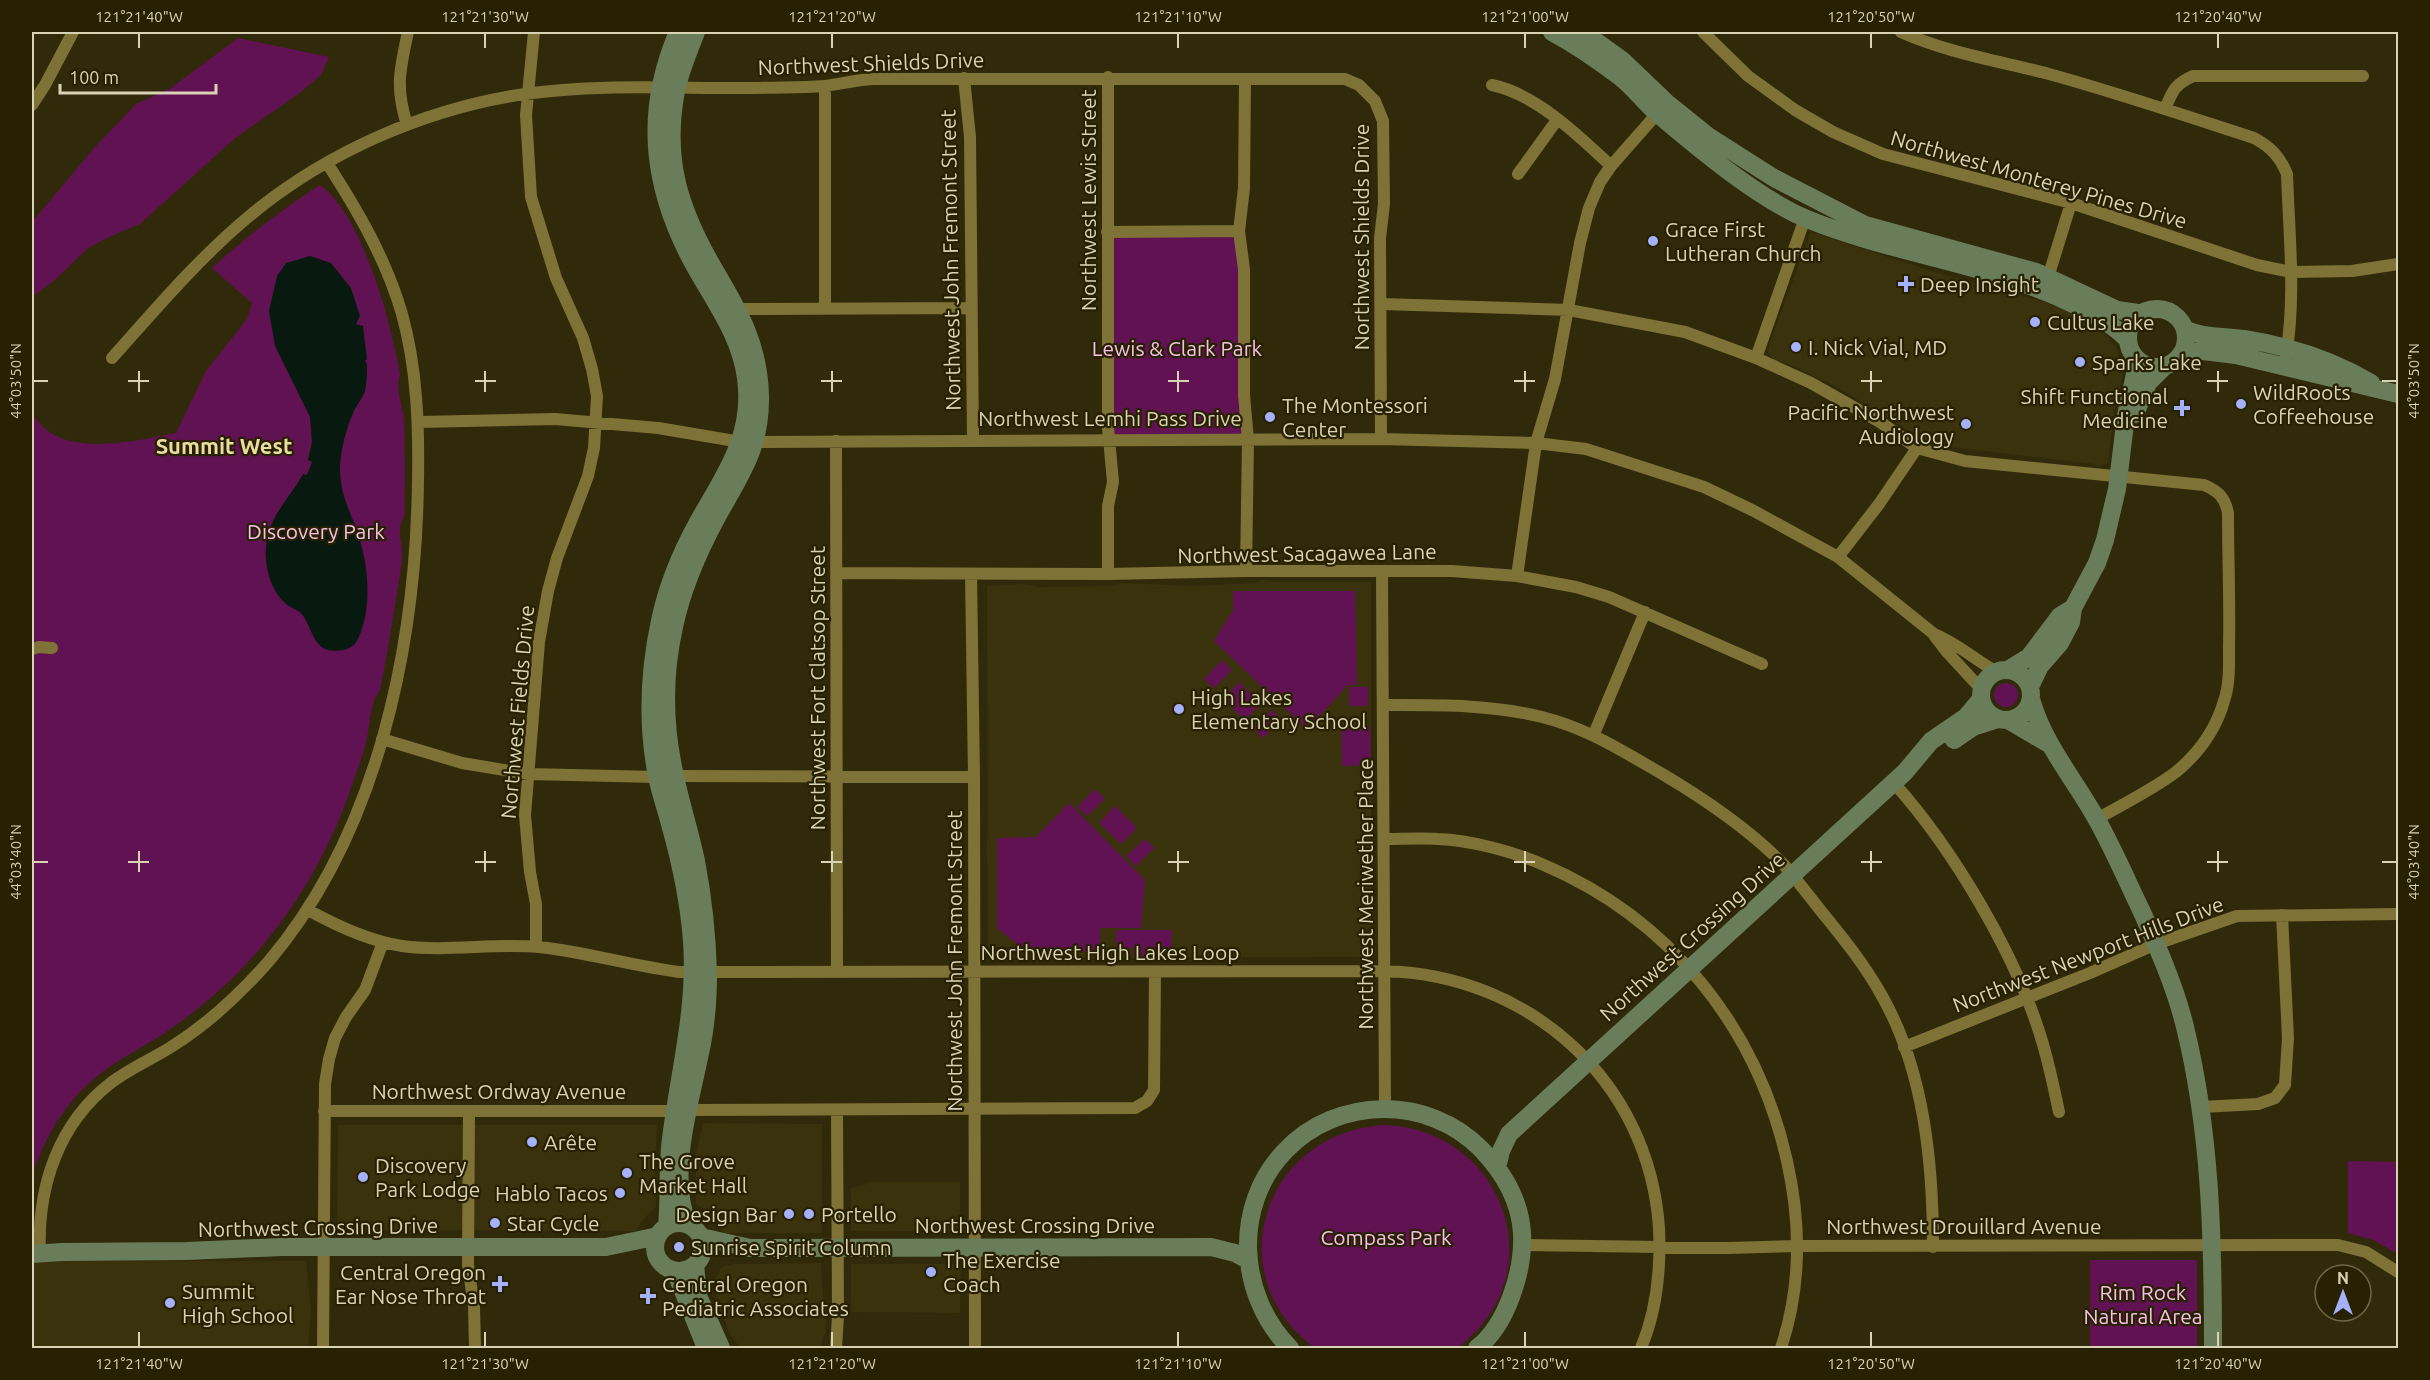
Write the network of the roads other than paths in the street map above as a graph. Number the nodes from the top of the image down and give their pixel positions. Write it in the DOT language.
graph roads {
  1 [pos="73,32"];
  2 [pos="408,32"];
  3 [pos="534,32"];
  4 [pos="678,32"];
  5 [pos="696,32"];
  6 [pos="1552,32"];
  7 [pos="1583,32"];
  8 [pos="1703,32"];
  9 [pos="1900,32"];
  10 [pos="2363,76"];
  11 [pos="1108,77"];
  12 [pos="964,78"];
  13 [pos="1245,79"];
  14 [pos="1492,85"];
  15 [pos="825,86"];
  16 [pos="668,88"];
  17 [pos="526,94"];
  18 [pos="32,105"];
  19 [pos="1662,109"];
  20 [pos="2165,109"];
  21 [pos="1557,120"];
  22 [pos="407,125"];
  23 [pos="327,163"];
  24 [pos="1611,166"];
  25 [pos="1518,174"];
  26 [pos="2071,203"];
  27 [pos="1805,218"];
  28 [pos="1239,231"];
  29 [pos="1107,232"];
  30 [pos="2398,264"];
  31 [pos="2291,272"];
  32 [pos="2046,284"];
  33 [pos="1382,304"];
  34 [pos="971,308"];
  35 [pos="737,309"];
  36 [pos="825,309"];
  37 [pos="1569,310"];
  38 [pos="2138,314"];
  39 [pos="2185,329"];
  40 [pos="2128,340"];
  41 [pos="2181,354"];
  42 [pos="2286,357"];
  43 [pos="111,358"];
  44 [pos="1756,358"];
  45 [pos="2138,360"];
  46 [pos="2164,367"];
  47 [pos="2398,394"];
  48 [pos="419,422"];
  49 [pos="597,422"];
  50 [pos="1108,439"];
  51 [pos="1381,439"];
  52 [pos="1248,440"];
  53 [pos="748,441"];
  54 [pos="836,441"];
  55 [pos="973,441"];
  56 [pos="2124,441"];
  57 [pos="1536,443"];
  58 [pos="1917,448"];
  59 [pos="2119,478"];
  60 [pos="1838,557"];
  61 [pos="1246,571"];
  62 [pos="1382,572"];
  63 [pos="836,573"];
  64 [pos="970,574"];
  65 [pos="1108,574"];
  66 [pos="1517,576"];
  67 [pos="2073,608"];
  68 [pos="1645,612"];
  69 [pos="1934,634"];
  70 [pos="52,648"];
  71 [pos="32,649"];
  72 [pos="1762,664"];
  73 [pos="2003,671"];
  74 [pos="2031,693"];
  75 [pos="1982,694"];
  76 [pos="1384,705"];
  77 [pos="2003,719"];
  78 [pos="1594,734"];
  79 [pos="382,740"];
  80 [pos="2049,744"];
  81 [pos="528,774"];
  82 [pos="666,777"];
  83 [pos="836,777"];
  84 [pos="974,777"];
  85 [pos="1900,778"];
  86 [pos="2097,819"];
  87 [pos="1384,839"];
  88 [pos="1792,875"];
  89 [pos="308,910"];
  90 [pos="2398,914"];
  91 [pos="2282,915"];
  92 [pos="382,942"];
  93 [pos="2156,944"];
  94 [pos="536,947"];
  95 [pos="1690,969"];
  96 [pos="974,971"];
  97 [pos="1385,971"];
  98 [pos="837,972"];
  99 [pos="1155,972"];
  100 [pos="700,974"];
  101 [pos="2025,999"];
  102 [pos="1904,1047"];
  103 [pos="1588,1060"];
  104 [pos="2201,1107"];
  105 [pos="1385,1108"];
  106 [pos="681,1110"];
  107 [pos="837,1110"];
  108 [pos="974,1110"];
  109 [pos="324,1111"];
  110 [pos="469,1111"];
  111 [pos="2059,1112"];
  112 [pos="1509,1134"];
  113 [pos="1474,1143"];
  114 [pos="1497,1167"];
  115 [pos="663,1231"];
  116 [pos="695,1231"];
  117 [pos="1248,1231"];
  118 [pos="1522,1245"];
  119 [pos="1797,1245"];
  120 [pos="2213,1245"];
  121 [pos="324,1247"];
  122 [pos="468,1247"];
  123 [pos="606,1247"];
  124 [pos="1211,1247"];
  125 [pos="1660,1247"];
  126 [pos="1933,1247"];
  127 [pos="750,1248"];
  128 [pos="837,1248"];
  129 [pos="974,1248"];
  130 [pos="36,1253"];
  131 [pos="657,1257"];
  132 [pos="1248,1260"];
  133 [pos="698,1262"];
  134 [pos="675,1271"];
  135 [pos="2398,1272"];
  136 [pos="1482,1347"];
  137 [pos="324,1348"];
  138 [pos="475,1348"];
  139 [pos="706,1348"];
  140 [pos="721,1348"];
  141 [pos="836,1348"];
  142 [pos="975,1348"];
  143 [pos="1290,1348"];
  144 [pos="1641,1348"];
  145 [pos="1781,1348"];
  146 [pos="2214,1348"];
  1 -- 18 [label="street"];
  2 -- 22 [label="street"];
  3 -- 17 [label="street, Northwest Fields Drive"];
  4 -- 16 [label="street"];
  5 -- 16 [label="street"];
  6 -- 19 [label="street"];
  7 -- 19 [label="street"];
  8 -- 26 [label="street, Northwest Monterey Pines Drive"];
  9 -- 20 [label="street"];
  10 -- 20 [label="street"];
  11 -- 12 [label="street, Northwest Shields Drive"];
  11 -- 13 [label="street, Northwest Shields Drive"];
  11 -- 29 [label="street, Northwest Lewis Street"];
  12 -- 15 [label="street, Northwest Shields Drive"];
  12 -- 34 [label="street, Northwest John Fremont Street"];
  13 -- 28 [label="street"];
  13 -- 33 [label="street, Northwest Shields Drive"];
  14 -- 21 [label="street"];
  15 -- 16 [label="street, Northwest Shields Drive"];
  15 -- 36 [label="street"];
  16 -- 17 [label="street, Northwest Shields Drive"];
  16 -- 35 [label="street"];
  16 -- 53 [label="street"];
  17 -- 22 [label="street, Northwest Shields Drive"];
  17 -- 49 [label="street, Northwest Fields Drive"];
  19 -- 24 [label="street"];
  19 -- 27 [label="street"];
  19 -- 32 [label="street"];
  20 -- 31 [label="street"];
  21 -- 24 [label="street"];
  21 -- 25 [label="street"];
  22 -- 23 [label="street, Northwest Shields Drive"];
  23 -- 43 [label="street, Northwest Shields Drive"];
  23 -- 48 [label="street"];
  24 -- 37 [label="street"];
  26 -- 31 [label="street, Northwest Monterey Pines Drive"];
  26 -- 32 [label="street"];
  27 -- 32 [label="street"];
  27 -- 44 [label="street"];
  28 -- 29 [label="street"];
  28 -- 52 [label="street"];
  29 -- 50 [label="street, Northwest Lewis Street"];
  30 -- 31 [label="street, Northwest Monterey Pines Drive"];
  31 -- 42 [label="street"];
  32 -- 38 [label="street"];
  32 -- 40 [label="street"];
  33 -- 37 [label="street"];
  33 -- 51 [label="street, Northwest Shields Drive"];
  34 -- 36 [label="street"];
  34 -- 55 [label="street, Northwest John Fremont Street"];
  35 -- 36 [label="street"];
  35 -- 53 [label="street"];
  37 -- 44 [label="street"];
  37 -- 57 [label="street"];
  38 -- 39 [label="street"];
  38 -- 40 [label="street"];
  39 -- 41 [label="street"];
  39 -- 42 [label="street"];
  40 -- 45 [label="street"];
  41 -- 42 [label="street"];
  41 -- 46 [label="street"];
  42 -- 47 [label="street"];
  44 -- 58 [label="street"];
  45 -- 46 [label="street"];
  45 -- 56 [label="street"];
  46 -- 56 [label="street"];
  48 -- 49 [label="street, Northwest Lemhi Pass Drive"];
  48 -- 79 [label="street"];
  49 -- 53 [label="street, Northwest Lemhi Pass Drive"];
  49 -- 81 [label="street, Northwest Fields Drive"];
  50 -- 52 [label="street, Northwest Lemhi Pass Drive"];
  50 -- 55 [label="street, Northwest Lemhi Pass Drive"];
  50 -- 65 [label="street, Northwest Lewis Street"];
  51 -- 52 [label="street, Northwest Lemhi Pass Drive"];
  51 -- 57 [label="street, Northwest Lemhi Pass Drive"];
  52 -- 61 [label="street"];
  53 -- 54 [label="street, Northwest Lemhi Pass Drive"];
  53 -- 82 [label="street"];
  54 -- 55 [label="street, Northwest Lemhi Pass Drive"];
  54 -- 63 [label="street, Northwest Fort Clatsop Street"];
  56 -- 59 [label="street"];
  57 -- 60 [label="street, Northwest Lemhi Pass Drive"];
  57 -- 66 [label="street"];
  58 -- 59 [label="street"];
  58 -- 60 [label="street"];
  59 -- 67 [label="street"];
  59 -- 86 [label="street"];
  60 -- 69 [label="street, Northwest Lemhi Pass Drive"];
  61 -- 62 [label="street, Northwest Sacagawea Lane"];
  61 -- 65 [label="street, Northwest Sacagawea Lane"];
  62 -- 66 [label="street, Northwest Sacagawea Lane"];
  62 -- 76 [label="street, Northwest Meriwether Place"];
  63 -- 64 [label="street, Northwest Sacagawea Lane"];
  63 -- 83 [label="street, Northwest Fort Clatsop Street"];
  64 -- 65 [label="street, Northwest Sacagawea Lane"];
  64 -- 84 [label="street, Northwest John Fremont Street"];
  66 -- 68 [label="street, Northwest Sacagawea Lane"];
  67 -- 73 [label="street"];
  67 -- 74 [label="street"];
  68 -- 72 [label="street, Northwest Sacagawea Lane"];
  68 -- 78 [label="street"];
  69 -- 73 [label="street, Northwest Lemhi Pass Drive"];
  69 -- 75 [label="street, Northwest Lemhi Pass Drive"];
  70 -- 71 [label="street"];
  73 -- 74 [label="street"];
  73 -- 75 [label="street"];
  74 -- 77 [label="street"];
  74 -- 80 [label="street"];
  75 -- 77 [label="street"];
  75 -- 85 [label="street, Northwest Crossing Drive"];
  76 -- 78 [label="street"];
  76 -- 87 [label="street, Northwest Meriwether Place"];
  77 -- 80 [label="street"];
  77 -- 85 [label="street, Northwest Crossing Drive"];
  78 -- 88 [label="street"];
  79 -- 81 [label="street"];
  79 -- 89 [label="street"];
  80 -- 86 [label="street"];
  81 -- 82 [label="street"];
  81 -- 94 [label="street, Northwest Fields Drive"];
  82 -- 83 [label="street"];
  82 -- 100 [label="street"];
  83 -- 84 [label="street"];
  83 -- 98 [label="street, Northwest Fort Clatsop Street"];
  84 -- 96 [label="street, Northwest John Fremont Street"];
  85 -- 88 [label="street, Northwest Crossing Drive"];
  85 -- 101 [label="street"];
  86 -- 93 [label="street"];
  87 -- 95 [label="street"];
  87 -- 97 [label="street, Northwest Meriwether Place"];
  88 -- 95 [label="street, Northwest Crossing Drive"];
  88 -- 102 [label="street"];
  89 -- 92 [label="street, Northwest High Lakes Loop"];
  89 -- 130 [label="street"];
  90 -- 91 [label="street, Northwest Newport Hills Drive"];
  91 -- 93 [label="street, Northwest Newport Hills Drive"];
  91 -- 104 [label="street"];
  92 -- 94 [label="street, Northwest High Lakes Loop"];
  92 -- 109 [label="street"];
  93 -- 101 [label="street, Northwest Newport Hills Drive"];
  93 -- 104 [label="street"];
  94 -- 100 [label="street, Northwest High Lakes Loop"];
  95 -- 103 [label="street, Northwest Crossing Drive"];
  95 -- 119 [label="street"];
  96 -- 98 [label="street, Northwest High Lakes Loop"];
  96 -- 99 [label="street, Northwest High Lakes Loop"];
  96 -- 108 [label="street, Northwest John Fremont Street"];
  97 -- 99 [label="street, Northwest High Lakes Loop"];
  97 -- 103 [label="street, Northwest High Lakes Loop"];
  97 -- 105 [label="street, Northwest Meriwether Place"];
  98 -- 100 [label="street, Northwest High Lakes Loop"];
  99 -- 108 [label="street, Northwest Ordway Avenue"];
  100 -- 106 [label="street"];
  101 -- 102 [label="street, Northwest Newport Hills Drive"];
  101 -- 111 [label="street"];
  102 -- 126 [label="street"];
  103 -- 112 [label="street, Northwest Crossing Drive"];
  103 -- 125 [label="street, Northwest High Lakes Loop"];
  104 -- 120 [label="street"];
  105 -- 113 [label="street"];
  105 -- 117 [label="street"];
  106 -- 107 [label="street, Northwest Ordway Avenue"];
  106 -- 110 [label="street, Northwest Ordway Avenue"];
  106 -- 115 [label="street"];
  106 -- 116 [label="street"];
  107 -- 108 [label="street, Northwest Ordway Avenue"];
  107 -- 128 [label="street"];
  108 -- 129 [label="street, Northwest John Fremont Street"];
  109 -- 110 [label="street, Northwest Ordway Avenue"];
  109 -- 121 [label="street"];
  110 -- 122 [label="street"];
  112 -- 113 [label="street, Northwest Crossing Drive"];
  112 -- 114 [label="street, Northwest Crossing Drive"];
  113 -- 114 [label="street"];
  114 -- 118 [label="street"];
  115 -- 116 [label="street"];
  115 -- 123 [label="street, Northwest Crossing Drive"];
  115 -- 131 [label="street"];
  116 -- 127 [label="street, Northwest Crossing Drive"];
  116 -- 133 [label="street"];
  117 -- 124 [label="street, Northwest Crossing Drive"];
  117 -- 132 [label="street"];
  118 -- 125 [label="street, Northwest Drouillard Avenue"];
  118 -- 136 [label="street"];
  119 -- 125 [label="street, Northwest Drouillard Avenue"];
  119 -- 126 [label="street, Northwest Drouillard Avenue"];
  119 -- 145 [label="street"];
  120 -- 126 [label="street, Northwest Drouillard Avenue"];
  120 -- 135 [label="street, Northwest Drouillard Avenue"];
  120 -- 146 [label="street"];
  121 -- 122 [label="street, Northwest Crossing Drive"];
  121 -- 130 [label="street, Northwest Crossing Drive"];
  121 -- 137 [label="street"];
  122 -- 123 [label="street, Northwest Crossing Drive"];
  122 -- 138 [label="street"];
  123 -- 131 [label="street, Northwest Crossing Drive"];
  124 -- 129 [label="street, Northwest Crossing Drive"];
  124 -- 132 [label="street, Northwest Crossing Drive"];
  125 -- 144 [label="street, Northwest High Lakes Loop"];
  127 -- 128 [label="street, Northwest Crossing Drive"];
  127 -- 133 [label="street, Northwest Crossing Drive"];
  128 -- 129 [label="street, Northwest Crossing Drive"];
  128 -- 141 [label="street"];
  129 -- 142 [label="street, Northwest John Fremont Street"];
  131 -- 134 [label="street"];
  132 -- 143 [label="street"];
  133 -- 134 [label="street"];
  133 -- 140 [label="street"];
  134 -- 139 [label="street"];
}
